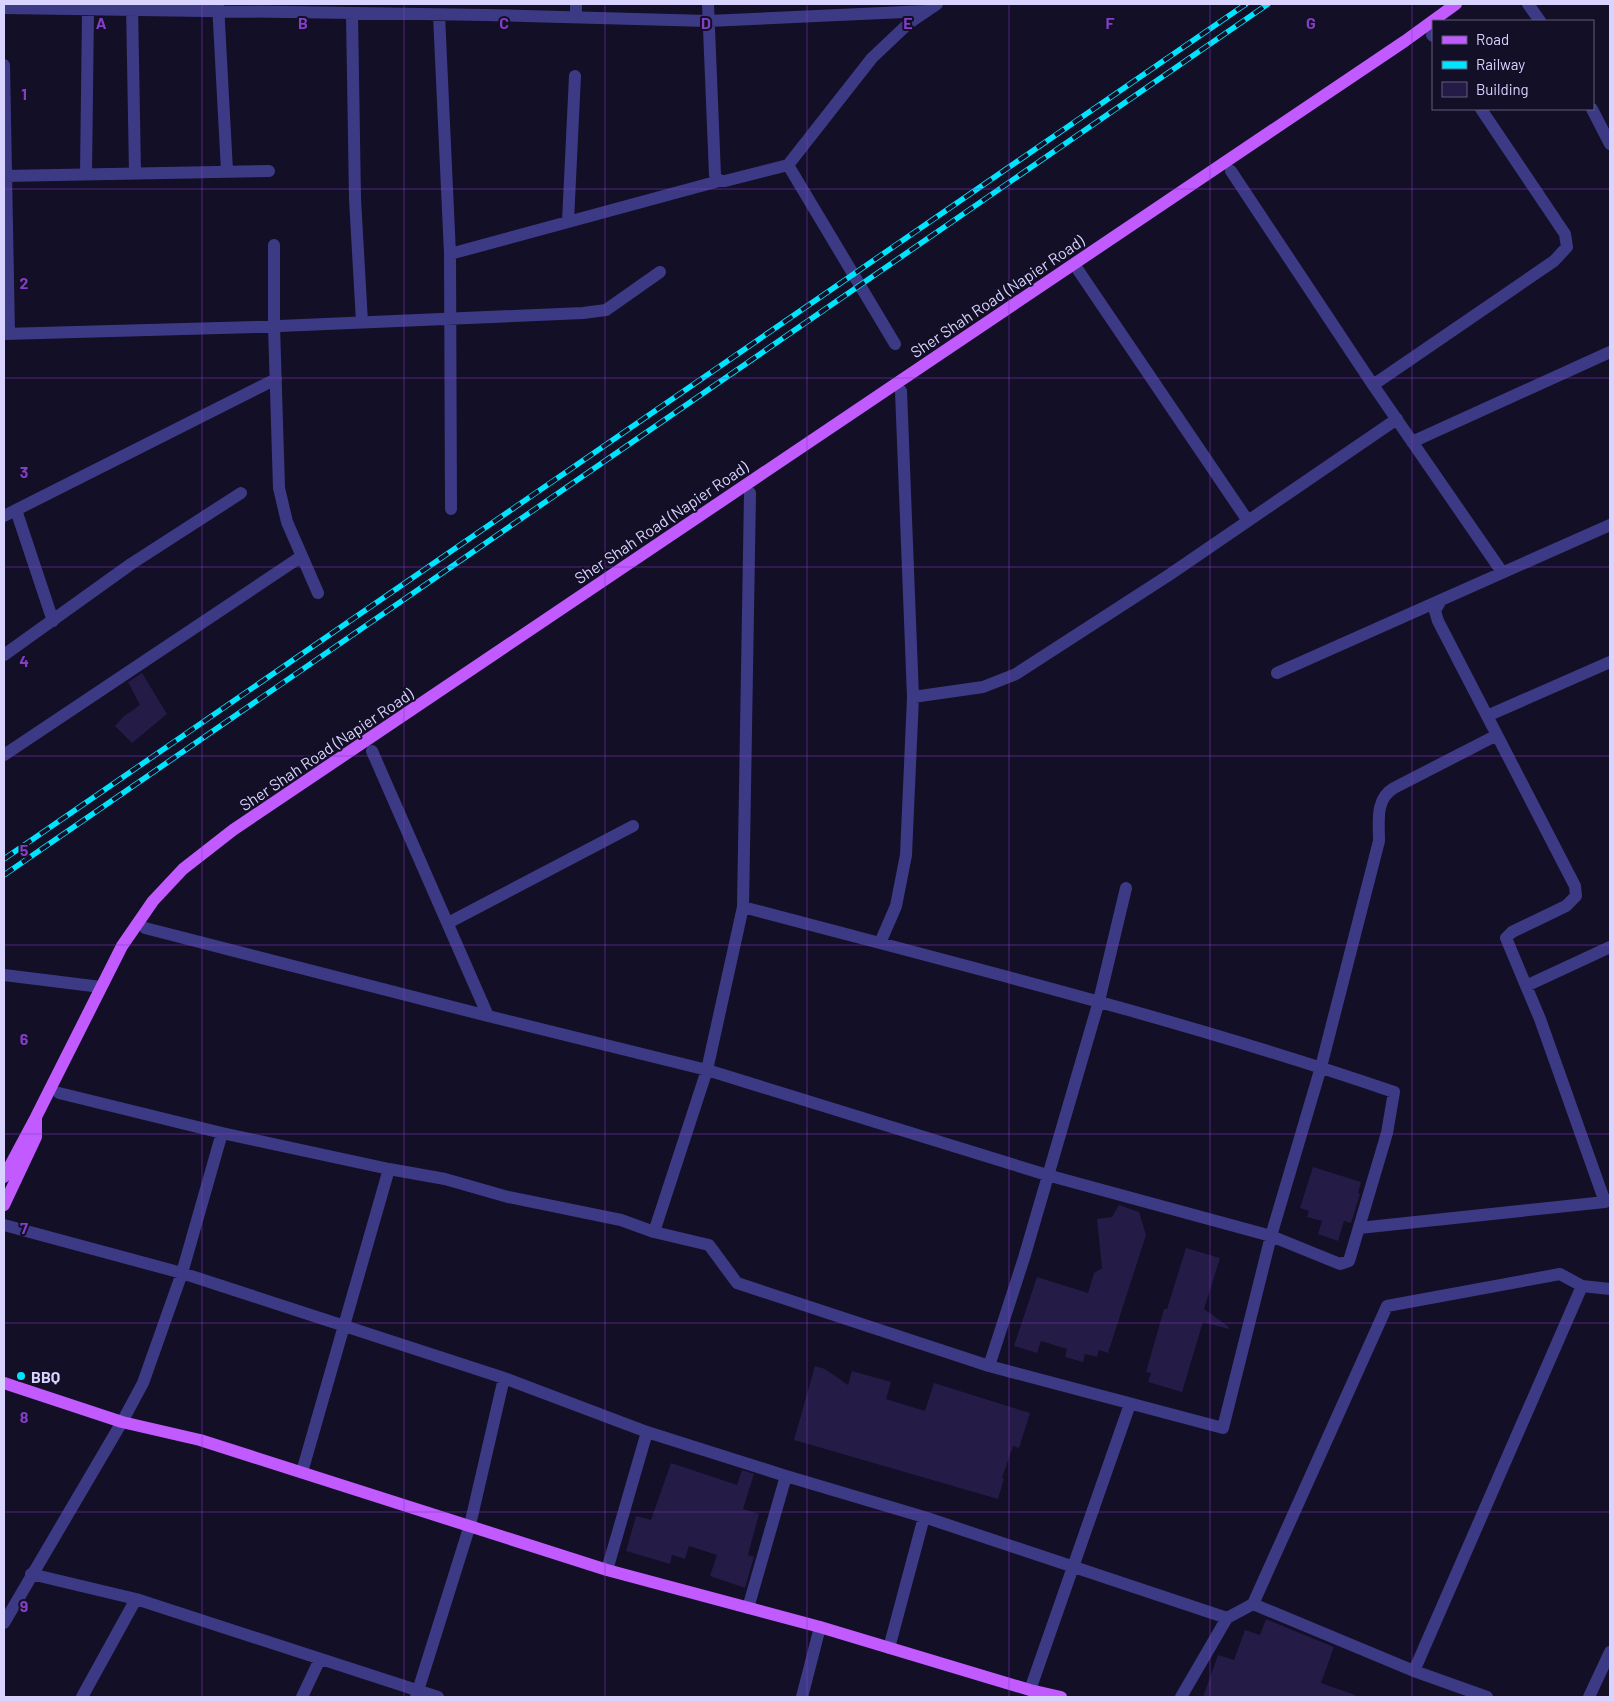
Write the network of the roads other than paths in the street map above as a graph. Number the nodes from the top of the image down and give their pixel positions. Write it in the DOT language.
graph roads {
  1 [pos="576,4"];
  2 [pos="708,4"];
  3 [pos="1456,4"];
  4 [pos="1528,4"];
  5 [pos="41,6"];
  6 [pos="132,7"];
  7 [pos="932,7"];
  8 [pos="4,8"];
  9 [pos="218,8"];
  10 [pos="897,8"];
  11 [pos="300,9"];
  12 [pos="389,9"];
  13 [pos="487,9"];
  14 [pos="88,10"];
  15 [pos="352,14"];
  16 [pos="439,15"];
  17 [pos="576,17"];
  18 [pos="1434,20"];
  19 [pos="1539,20"];
  20 [pos="708,21"];
  21 [pos="1432,21"];
  22 [pos="4,66"];
  23 [pos="575,76"];
  24 [pos="1482,110"];
  25 [pos="1593,110"];
  26 [pos="1610,144"];
  27 [pos="788,165"];
  28 [pos="227,171"];
  29 [pos="269,171"];
  30 [pos="1231,171"];
  31 [pos="135,173"];
  32 [pos="86,174"];
  33 [pos="5,176"];
  34 [pos="719,181"];
  35 [pos="568,221"];
  36 [pos="274,245"];
  37 [pos="450,254"];
  38 [pos="1078,270"];
  39 [pos="660,272"];
  40 [pos="450,319"];
  41 [pos="362,322"];
  42 [pos="274,326"];
  43 [pos="6,334"];
  44 [pos="895,344"];
  45 [pos="1610,352"];
  46 [pos="276,379"];
  47 [pos="1373,384"];
  48 [pos="901,392"];
  49 [pos="1397,419"];
  50 [pos="1412,442"];
  51 [pos="240,493"];
  52 [pos="750,493"];
  53 [pos="451,509"];
  54 [pos="16,510"];
  55 [pos="4,516"];
  56 [pos="1248,521"];
  57 [pos="1610,524"];
  58 [pos="302,556"];
  59 [pos="1502,572"];
  60 [pos="318,593"];
  61 [pos="1441,600"];
  62 [pos="54,621"];
  63 [pos="4,655"];
  64 [pos="1610,662"];
  65 [pos="1277,673"];
  66 [pos="913,697"];
  67 [pos="1488,716"];
  68 [pos="1497,735"];
  69 [pos="372,752"];
  70 [pos="4,755"];
  71 [pos="633,826"];
  72 [pos="1126,888"];
  73 [pos="743,907"];
  74 [pos="448,923"];
  75 [pos="145,928"];
  76 [pos="880,943"];
  77 [pos="1610,947"];
  78 [pos="4,975"];
  79 [pos="1526,986"];
  80 [pos="101,988"];
  81 [pos="1099,1001"];
  82 [pos="488,1016"];
  83 [pos="1321,1067"];
  84 [pos="707,1070"];
  85 [pos="59,1093"];
  86 [pos="36,1117"];
  87 [pos="222,1133"];
  88 [pos="389,1169"];
  89 [pos="1047,1175"];
  90 [pos="4,1177"];
  91 [pos="1607,1201"];
  92 [pos="4,1205"];
  93 [pos="4,1224"];
  94 [pos="1358,1228"];
  95 [pos="654,1232"];
  96 [pos="1271,1236"];
  97 [pos="182,1273"];
  98 [pos="1582,1286"];
  99 [pos="1610,1289"];
  100 [pos="343,1326"];
  101 [pos="989,1366"];
  102 [pos="504,1378"];
  103 [pos="4,1383"];
  104 [pos="1130,1404"];
  105 [pos="122,1422"];
  106 [pos="647,1432"];
  107 [pos="302,1472"];
  108 [pos="786,1476"];
  109 [pos="924,1516"];
  110 [pos="470,1525"];
  111 [pos="1074,1566"];
  112 [pos="607,1570"];
  113 [pos="31,1574"];
  114 [pos="136,1599"];
  115 [pos="1253,1604"];
  116 [pos="748,1608"];
  117 [pos="1227,1618"];
  118 [pos="4,1623"];
  119 [pos="820,1627"];
  120 [pos="889,1648"];
  121 [pos="1610,1652"];
  122 [pos="320,1659"];
  123 [pos="1414,1671"];
  124 [pos="1030,1690"];
  125 [pos="417,1694"];
  126 [pos="82,1697"];
  127 [pos="302,1697"];
  128 [pos="438,1697"];
  129 [pos="802,1697"];
  130 [pos="1061,1697"];
  131 [pos="1181,1697"];
  132 [pos="1487,1697"];
  133 [pos="1589,1697"];
  1 -- 17 [label="street"];
  2 -- 20 [label="street"];
  3 -- 18 [label="main road, Sher Shah Road (Napier Road)"];
  4 -- 19 [label="street"];
  5 -- 8 [label="street"];
  5 -- 14 [label="street"];
  6 -- 9 [label="street"];
  6 -- 14 [label="street"];
  6 -- 31 [label="street"];
  7 -- 10 [label="street"];
  7 -- 27 [label="street"];
  9 -- 11 [label="street"];
  9 -- 28 [label="street"];
  10 -- 20 [label="street"];
  11 -- 15 [label="street"];
  12 -- 15 [label="street"];
  12 -- 16 [label="street"];
  13 -- 16 [label="street"];
  13 -- 17 [label="street"];
  14 -- 32 [label="street"];
  15 -- 41 [label="street"];
  16 -- 37 [label="street"];
  17 -- 20 [label="street"];
  20 -- 34 [label="street"];
  21 -- 80 [label="main road, Sher Shah Road (Napier Road)"];
  22 -- 33 [label="street"];
  23 -- 35 [label="street"];
  24 -- 47 [label="street"];
  25 -- 26 [label="street"];
  27 -- 34 [label="street"];
  27 -- 44 [label="street"];
  28 -- 29 [label="street"];
  28 -- 31 [label="street"];
  30 -- 47 [label="street"];
  31 -- 32 [label="street"];
  32 -- 33 [label="street"];
  33 -- 43 [label="street"];
  34 -- 35 [label="street"];
  35 -- 37 [label="street"];
  36 -- 42 [label="street"];
  37 -- 40 [label="street"];
  38 -- 56 [label="street"];
  39 -- 40 [label="street"];
  40 -- 41 [label="street"];
  40 -- 53 [label="street"];
  41 -- 42 [label="street"];
  42 -- 43 [label="street"];
  42 -- 46 [label="street"];
  45 -- 50 [label="street"];
  46 -- 54 [label="street"];
  46 -- 58 [label="street"];
  47 -- 49 [label="street"];
  48 -- 66 [label="street"];
  49 -- 50 [label="street"];
  49 -- 56 [label="street"];
  50 -- 59 [label="street"];
  51 -- 62 [label="street"];
  52 -- 73 [label="street"];
  54 -- 55 [label="street"];
  54 -- 62 [label="street"];
  56 -- 66 [label="street"];
  57 -- 59 [label="street"];
  58 -- 60 [label="street"];
  58 -- 70 [label="street"];
  59 -- 61 [label="street"];
  61 -- 65 [label="street"];
  61 -- 67 [label="street"];
  62 -- 63 [label="street"];
  64 -- 67 [label="street"];
  66 -- 76 [label="street"];
  67 -- 68 [label="street"];
  68 -- 79 [label="street"];
  68 -- 83 [label="street"];
  69 -- 74 [label="street"];
  71 -- 74 [label="street"];
  72 -- 81 [label="street"];
  73 -- 76 [label="street"];
  73 -- 84 [label="street"];
  74 -- 82 [label="street"];
  75 -- 82 [label="street"];
  76 -- 81 [label="street"];
  77 -- 79 [label="street"];
  78 -- 80 [label="street"];
  79 -- 91 [label="street"];
  80 -- 86 [label="main road, Sher Shah Road (Napier Road)"];
  81 -- 83 [label="street"];
  81 -- 89 [label="street"];
  82 -- 84 [label="street"];
  83 -- 94 [label="street"];
  83 -- 96 [label="street"];
  84 -- 89 [label="street"];
  84 -- 95 [label="street"];
  85 -- 87 [label="street"];
  86 -- 90 [label="main road, Sher Shah Road (Napier Road)"];
  86 -- 92 [label="main road"];
  87 -- 88 [label="street"];
  87 -- 97 [label="street"];
  88 -- 95 [label="street"];
  88 -- 100 [label="street"];
  89 -- 96 [label="street"];
  89 -- 101 [label="street"];
  91 -- 94 [label="street"];
  93 -- 97 [label="street"];
  94 -- 96 [label="street"];
  95 -- 101 [label="street"];
  96 -- 104 [label="street"];
  97 -- 100 [label="street"];
  97 -- 105 [label="street"];
  98 -- 99 [label="street"];
  98 -- 115 [label="street"];
  98 -- 123 [label="street"];
  100 -- 102 [label="street"];
  100 -- 107 [label="street"];
  101 -- 104 [label="street"];
  102 -- 106 [label="street"];
  102 -- 110 [label="street"];
  103 -- 105 [label="main road"];
  104 -- 111 [label="street"];
  105 -- 107 [label="main road"];
  105 -- 113 [label="street"];
  106 -- 108 [label="street"];
  106 -- 112 [label="street"];
  107 -- 110 [label="main road"];
  108 -- 109 [label="street"];
  108 -- 116 [label="street"];
  109 -- 111 [label="street"];
  109 -- 120 [label="street"];
  110 -- 112 [label="main road"];
  110 -- 125 [label="street"];
  111 -- 117 [label="street"];
  111 -- 124 [label="street"];
  112 -- 116 [label="main road"];
  113 -- 114 [label="street"];
  113 -- 118 [label="street"];
  114 -- 122 [label="street"];
  114 -- 126 [label="street"];
  115 -- 117 [label="street"];
  115 -- 123 [label="street"];
  116 -- 119 [label="main road"];
  117 -- 131 [label="street"];
  119 -- 120 [label="main road"];
  119 -- 129 [label="street"];
  120 -- 124 [label="main road"];
  121 -- 133 [label="street"];
  122 -- 125 [label="street"];
  122 -- 127 [label="street"];
  123 -- 132 [label="street"];
  124 -- 130 [label="main road"];
  125 -- 128 [label="street"];
}
